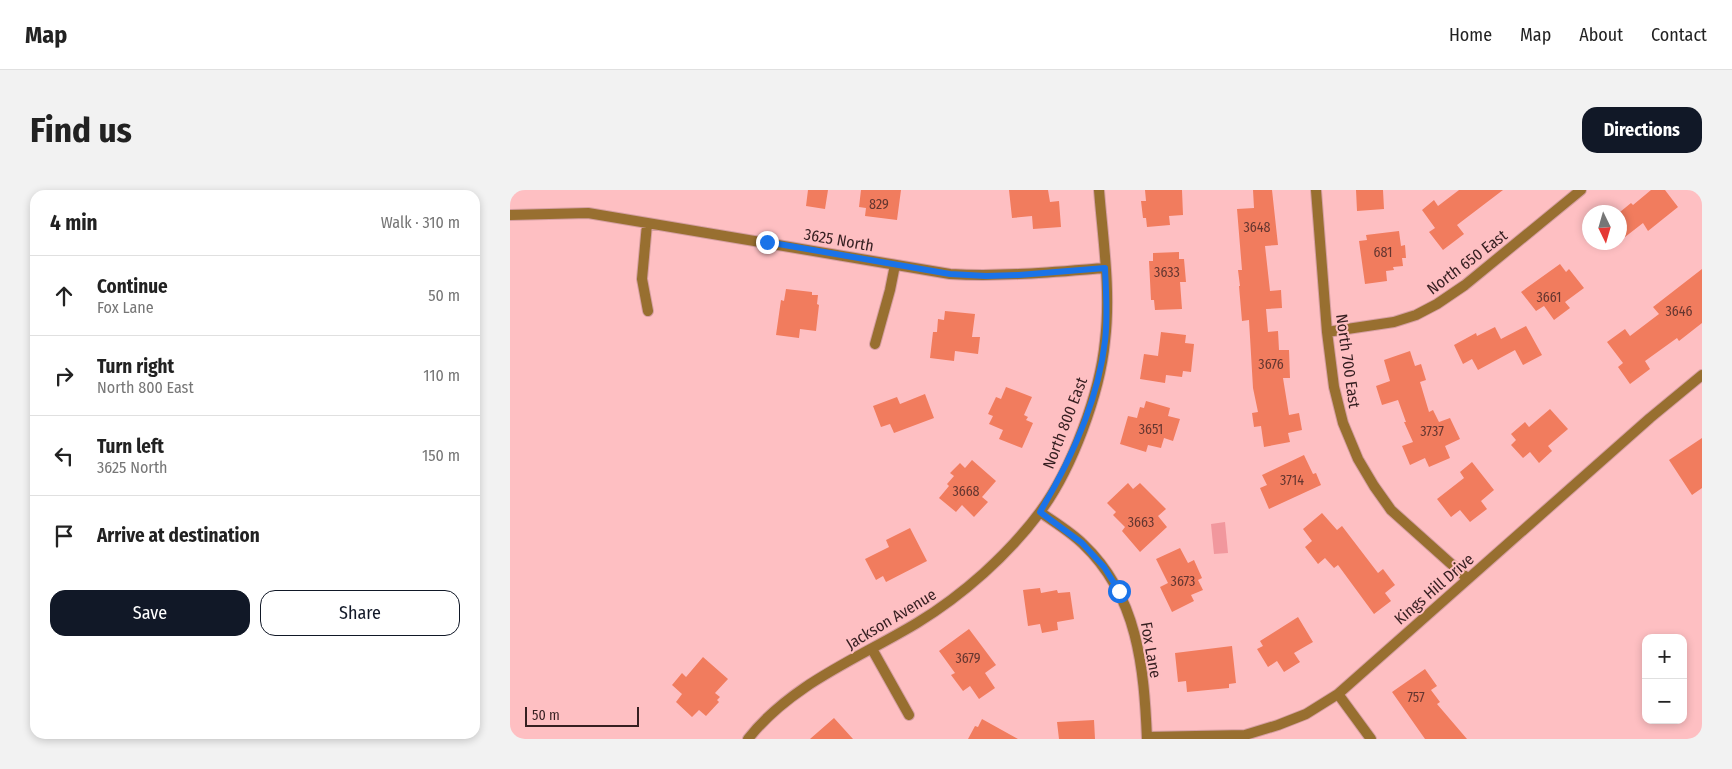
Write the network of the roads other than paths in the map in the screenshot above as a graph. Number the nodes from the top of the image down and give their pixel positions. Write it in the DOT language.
graph roads {
  1 [pos="1099,190"];
  2 [pos="1316,190"];
  3 [pos="1581,190"];
  4 [pos="510,215"];
  5 [pos="647,224"];
  6 [pos="895,264"];
  7 [pos="1105,268"];
  8 [pos="648,311"];
  9 [pos="1327,332"];
  10 [pos="875,344"];
  11 [pos="1702,376"];
  12 [pos="1040,512"];
  13 [pos="1468,579"];
  14 [pos="872,649"];
  15 [pos="1338,694"];
  16 [pos="909,715"];
  17 [pos="1147,738"];
  18 [pos="748,739"];
  19 [pos="1371,739"];
  1 -- 7 [label="street, North 800 East"];
  2 -- 9 [label="street, North 700 East"];
  3 -- 9 [label="street, North 650 East"];
  4 -- 5 [label="street, 3625 North"];
  5 -- 6 [label="street, 3625 North"];
  5 -- 8 [label="street"];
  6 -- 7 [label="street, 3625 North"];
  6 -- 10 [label="street"];
  7 -- 12 [label="street, North 800 East"];
  9 -- 13 [label="street, North 700 East"];
  11 -- 13 [label="street, Kings Hill Drive"];
  12 -- 14 [label="street, Jackson Avenue"];
  12 -- 17 [label="street, Fox Lane"];
  13 -- 15 [label="street, Kings Hill Drive"];
  14 -- 16 [label="street"];
  14 -- 18 [label="street, Jackson Avenue"];
  15 -- 17 [label="street, Kings Hill Drive"];
  15 -- 19 [label="street"];
}
